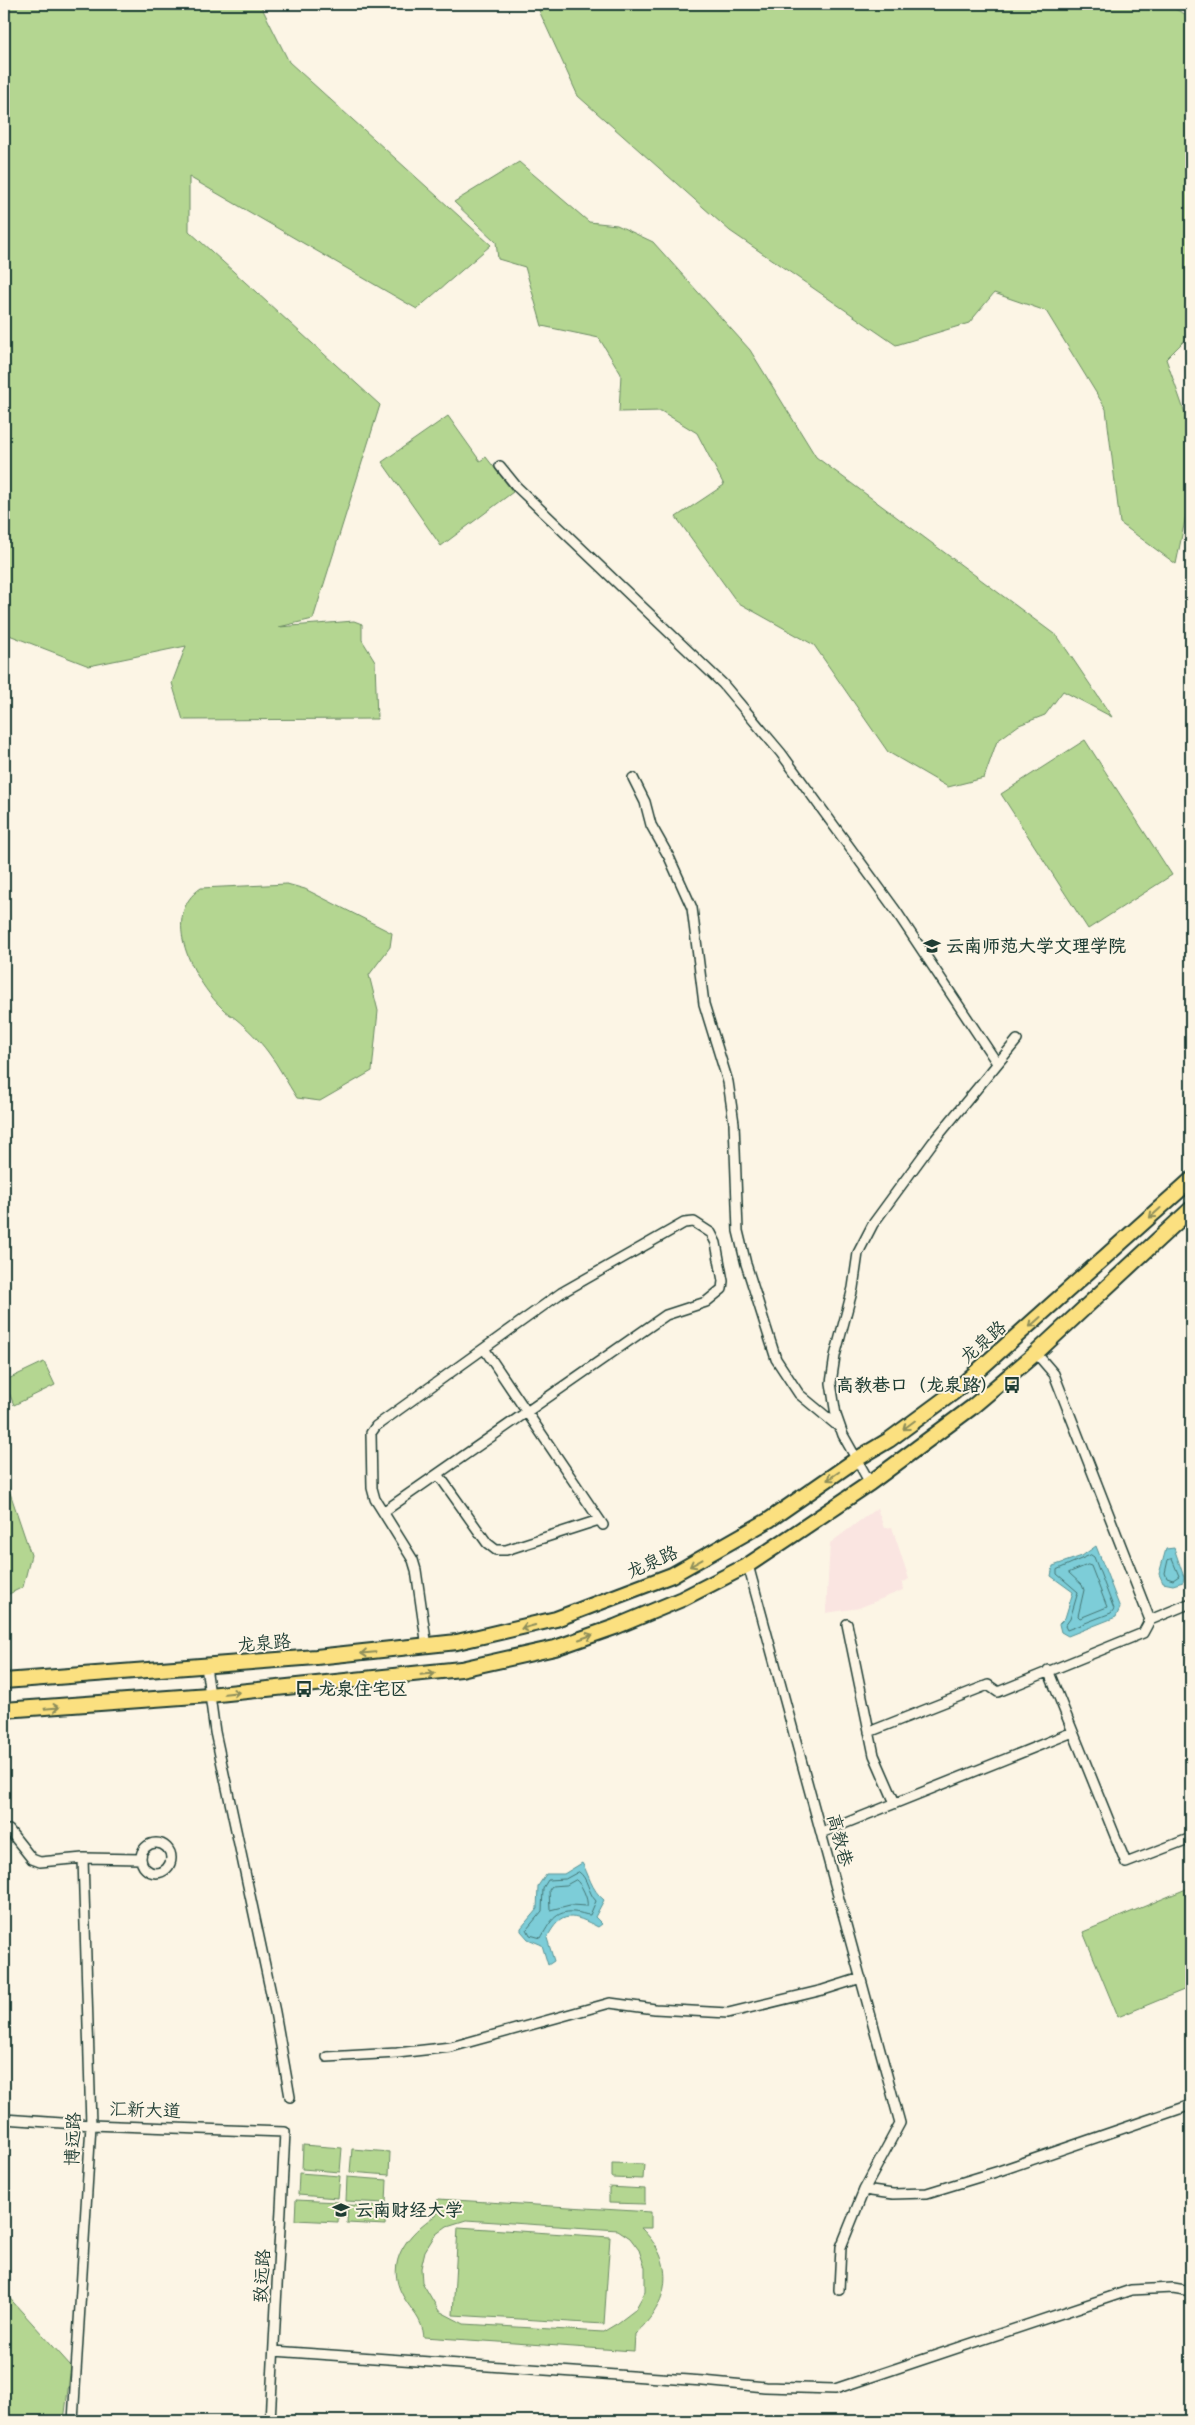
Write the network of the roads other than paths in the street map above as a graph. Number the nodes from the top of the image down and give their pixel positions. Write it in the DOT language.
graph roads {
  1 [pos="500,466"];
  2 [pos="633,778"];
  3 [pos="1018,1040"];
  4 [pos="997,1063"];
  5 [pos="1191,1180"];
  6 [pos="1191,1209"];
  7 [pos="484,1350"];
  8 [pos="1036,1353"];
  9 [pos="526,1412"];
  10 [pos="840,1428"];
  11 [pos="857,1459"];
  12 [pos="438,1474"];
  13 [pos="870,1483"];
  14 [pos="383,1512"];
  15 [pos="748,1565"];
  16 [pos="1191,1603"];
  17 [pos="1150,1620"];
  18 [pos="847,1624"];
  19 [pos="427,1647"];
  20 [pos="206,1666"];
  21 [pos="1048,1670"];
  22 [pos="4,1681"];
  23 [pos="209,1695"];
  24 [pos="4,1710"];
  25 [pos="869,1732"];
  26 [pos="1073,1732"];
  27 [pos="895,1803"];
  28 [pos="9,1830"];
  29 [pos="821,1833"];
  30 [pos="1191,1838"];
  31 [pos="83,1858"];
  32 [pos="141,1858"];
  33 [pos="861,1978"];
  34 [pos="327,2057"];
  35 [pos="290,2097"];
  36 [pos="1191,2105"];
  37 [pos="4,2119"];
  38 [pos="91,2125"];
  39 [pos="285,2132"];
  40 [pos="864,2190"];
  41 [pos="839,2290"];
  42 [pos="1191,2291"];
  43 [pos="274,2351"];
  44 [pos="73,2421"];
  45 [pos="270,2421"];
  1 -- 4 [label="street"];
  2 -- 10 [label="street"];
  3 -- 4 [label="street"];
  4 -- 10 [label="street"];
  5 -- 11 [label="main road, 龙泉路, one-way"];
  6 -- 8 [label="main road"];
  7 -- 9 [label="street"];
  7 -- 9 [label="street"];
  7 -- 14 [label="street"];
  8 -- 13 [label="main road"];
  8 -- 17 [label="street"];
  9 -- 12 [label="street"];
  9 -- 12 [label="street"];
  10 -- 11 [label="street"];
  11 -- 13 [label="street"];
  11 -- 19 [label="main road, 龙泉路, one-way"];
  12 -- 14 [label="street"];
  13 -- 15 [label="main road"];
  14 -- 19 [label="street"];
  23 -- 15 [label="main road, one-way"];
  15 -- 29 [label="street, 高教巷"];
  16 -- 17 [label="street"];
  17 -- 21 [label="street"];
  18 -- 25 [label="street"];
  19 -- 20 [label="main road, 龙泉路, one-way"];
  20 -- 22 [label="main road, 龙泉路"];
  20 -- 23 [label="street"];
  21 -- 25 [label="street"];
  21 -- 26 [label="street"];
  24 -- 23 [label="main road, one-way"];
  23 -- 35 [label="street"];
  25 -- 27 [label="street"];
  26 -- 27 [label="street"];
  26 -- 30 [label="street"];
  27 -- 29 [label="street"];
  28 -- 31 [label="street"];
  29 -- 33 [label="street, 高教巷"];
  31 -- 32 [label="street"];
  31 -- 38 [label="street, 博远路"];
  33 -- 34 [label="street"];
  33 -- 40 [label="street, 高教巷"];
  36 -- 40 [label="street"];
  37 -- 38 [label="street, 汇新大道"];
  38 -- 39 [label="street, 汇新大道"];
  38 -- 44 [label="street, 博远路"];
  39 -- 43 [label="street, 致远路"];
  40 -- 41 [label="street"];
  42 -- 43 [label="street"];
  43 -- 45 [label="street, 致远路"];
}
